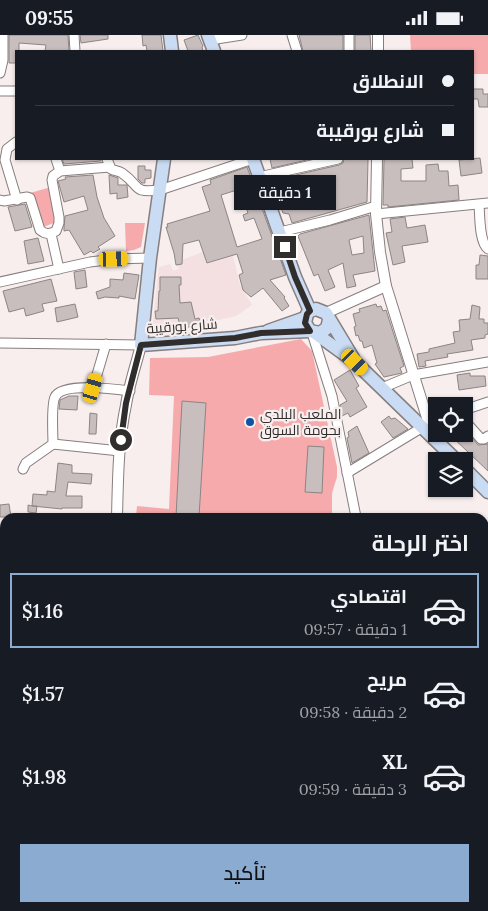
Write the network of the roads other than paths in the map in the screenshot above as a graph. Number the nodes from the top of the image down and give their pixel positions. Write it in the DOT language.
graph roads {
  1 [pos="4,35"];
  2 [pos="74,35"];
  3 [pos="170,35"];
  4 [pos="242,35"];
  5 [pos="292,35"];
  6 [pos="349,35"];
  7 [pos="378,35"];
  8 [pos="211,42"];
  9 [pos="75,50"];
  10 [pos="172,50"];
  11 [pos="296,50"];
  12 [pos="349,50"];
  13 [pos="378,50"];
  14 [pos="0,73"];
  15 [pos="0,91"];
  16 [pos="15,91"];
  17 [pos="15,143"];
  18 [pos="56,160"];
  19 [pos="164,160"];
  20 [pos="250,160"];
  21 [pos="253,160"];
  22 [pos="334,160"];
  23 [pos="377,160"];
  24 [pos="108,163"];
  25 [pos="60,171"];
  26 [pos="259,177"];
  27 [pos="160,189"];
  28 [pos="16,199"];
  29 [pos="0,200"];
  30 [pos="483,204"];
  31 [pos="376,210"];
  32 [pos="280,232"];
  33 [pos="51,233"];
  34 [pos="488,249"];
  35 [pos="150,258"];
  36 [pos="59,269"];
  37 [pos="0,282"];
  38 [pos="386,286"];
  39 [pos="308,315"];
  40 [pos="328,316"];
  41 [pos="261,333"];
  42 [pos="312,333"];
  43 [pos="0,343"];
  44 [pos="106,344"];
  45 [pos="141,345"];
  46 [pos="355,362"];
  47 [pos="488,362"];
  48 [pos="413,375"];
  49 [pos="93,388"];
  50 [pos="382,388"];
  51 [pos="130,391"];
  52 [pos="488,403"];
  53 [pos="473,407"];
  54 [pos="428,420"];
  55 [pos="428,422"];
  56 [pos="428,424"];
  57 [pos="473,430"];
  58 [pos="488,436"];
  59 [pos="437,442"];
  60 [pos="53,443"];
  61 [pos="120,451"];
  62 [pos="448,452"];
  63 [pos="23,469"];
  64 [pos="347,473"];
  65 [pos="473,477"];
  66 [pos="488,492"];
  67 [pos="116,513"];
  68 [pos="355,513"];
  1 -- 14 [label="street"];
  2 -- 9 [label="street"];
  3 -- 10 [label="main road"];
  4 -- 8 [label="street"];
  5 -- 11 [label="street"];
  6 -- 12 [label="street"];
  7 -- 13 [label="street"];
  15 -- 16 [label="street"];
  17 -- 28 [label="street"];
  18 -- 25 [label="street"];
  19 -- 27 [label="main road, شارع بورقيبة"];
  20 -- 27 [label="street"];
  21 -- 26 [label="main road"];
  22 -- 26 [label="street"];
  23 -- 31 [label="street"];
  24 -- 25 [label="street"];
  24 -- 27 [label="street"];
  25 -- 33 [label="street"];
  26 -- 32 [label="main road"];
  27 -- 35 [label="main road, شارع بورقيبة"];
  28 -- 29 [label="street"];
  28 -- 33 [label="street"];
  30 -- 31 [label="street"];
  30 -- 34 [label="street"];
  31 -- 32 [label="street"];
  31 -- 38 [label="street"];
  32 -- 39 [label="main road"];
  33 -- 36 [label="street"];
  35 -- 36 [label="street"];
  35 -- 45 [label="main road, شارع بورقيبة"];
  36 -- 37 [label="street"];
  38 -- 40 [label="street"];
  38 -- 48 [label="street"];
  39 -- 40 [label="main road"];
  39 -- 41 [label="main road, شارع بورقيبة"];
  39 -- 42 [label="main road"];
  40 -- 42 [label="main road"];
  40 -- 46 [label="main road"];
  41 -- 42 [label="main road, شارع بورقيبة"];
  41 -- 45 [label="main road, شارع بورقيبة"];
  42 -- 46 [label="main road"];
  42 -- 64 [label="street"];
  43 -- 44 [label="street"];
  44 -- 45 [label="street"];
  44 -- 49 [label="street"];
  45 -- 51 [label="street"];
  46 -- 50 [label="main road"];
  47 -- 48 [label="street"];
  48 -- 50 [label="street"];
  48 -- 54 [label="street"];
  49 -- 51 [label="street"];
  49 -- 60 [label="street"];
  50 -- 55 [label="main road"];
  51 -- 61 [label="street"];
  52 -- 53 [label="street"];
  56 -- 64 [label="street"];
  57 -- 58 [label="street"];
  59 -- 62 [label="main road"];
  60 -- 61 [label="street"];
  60 -- 63 [label="street"];
  61 -- 67 [label="street"];
  64 -- 68 [label="street"];
  65 -- 66 [label="main road"];
}
